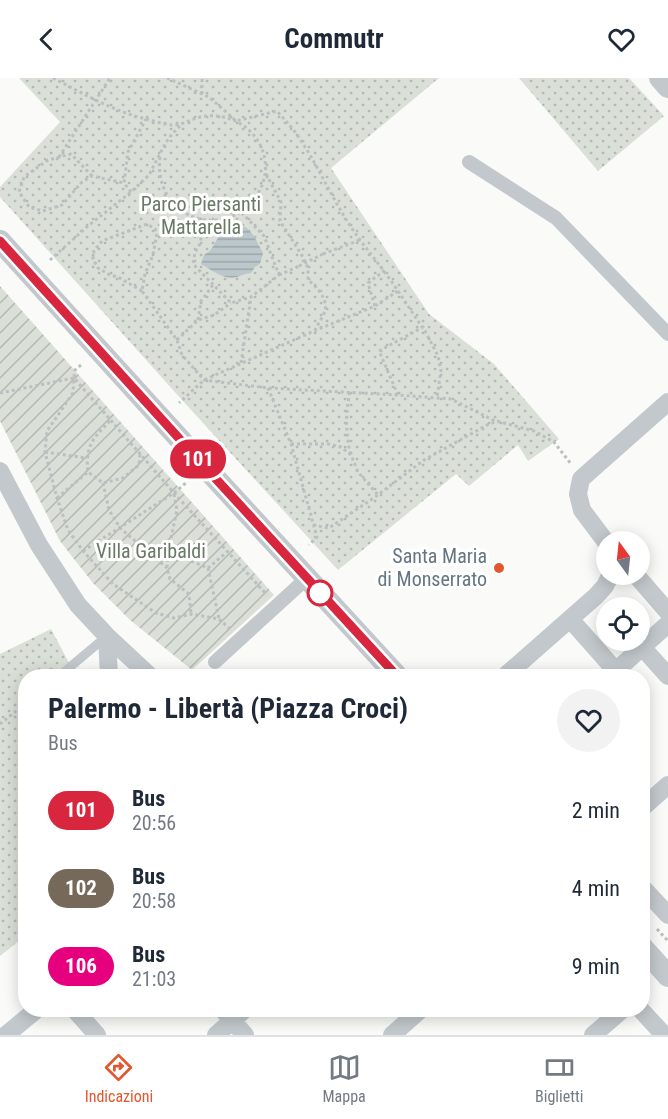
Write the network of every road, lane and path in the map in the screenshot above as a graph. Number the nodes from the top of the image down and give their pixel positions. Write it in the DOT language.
graph roads {
  1 [pos="53,78"];
  2 [pos="110,78"];
  3 [pos="167,78"];
  4 [pos="202,78"];
  5 [pos="660,78"];
  6 [pos="668,87"];
  7 [pos="202,94"];
  8 [pos="96,100"];
  9 [pos="146,119"];
  10 [pos="236,121"];
  11 [pos="183,124"];
  12 [pos="165,144"];
  13 [pos="59,157"];
  14 [pos="468,162"];
  15 [pos="265,172"];
  16 [pos="92,176"];
  17 [pos="124,183"];
  18 [pos="131,192"];
  19 [pos="241,212"];
  20 [pos="204,220"];
  21 [pos="360,240"];
  22 [pos="0,241"];
  23 [pos="50,260"];
  24 [pos="385,270"];
  25 [pos="279,274"];
  26 [pos="213,285"];
  27 [pos="142,291"];
  28 [pos="398,291"];
  29 [pos="251,297"];
  30 [pos="231,303"];
  31 [pos="375,306"];
  32 [pos="198,320"];
  33 [pos="423,327"];
  34 [pos="314,331"];
  35 [pos="668,334"];
  36 [pos="177,340"];
  37 [pos="241,363"];
  38 [pos="81,365"];
  39 [pos="74,378"];
  40 [pos="204,380"];
  41 [pos="268,388"];
  42 [pos="350,392"];
  43 [pos="0,393"];
  44 [pos="398,395"];
  45 [pos="437,398"];
  46 [pos="668,402"];
  47 [pos="179,403"];
  48 [pos="111,421"];
  49 [pos="499,421"];
  50 [pos="291,444"];
  51 [pos="45,452"];
  52 [pos="140,454"];
  53 [pos="351,455"];
  54 [pos="86,458"];
  55 [pos="572,465"];
  56 [pos="0,471"];
  57 [pos="88,472"];
  58 [pos="187,482"];
  59 [pos="103,483"];
  60 [pos="174,493"];
  61 [pos="378,495"];
  62 [pos="57,498"];
  63 [pos="313,525"];
  64 [pos="120,528"];
  65 [pos="598,531"];
  66 [pos="309,545"];
  67 [pos="83,551"];
  68 [pos="168,552"];
  69 [pos="227,552"];
  70 [pos="167,568"];
  71 [pos="208,568"];
  72 [pos="307,578"];
  73 [pos="606,585"];
  74 [pos="645,585"];
  75 [pos="268,596"];
  76 [pos="668,612"];
  77 [pos="191,614"];
  78 [pos="219,619"];
  79 [pos="570,619"];
  80 [pos="668,624"];
  81 [pos="230,629"];
  82 [pos="107,636"];
  83 [pos="650,640"];
  84 [pos="638,651"];
  85 [pos="646,651"];
  86 [pos="216,662"];
  87 [pos="68,669"];
  88 [pos="108,669"];
  89 [pos="142,669"];
  90 [pos="391,669"];
  91 [pos="521,669"];
  92 [pos="609,669"];
  93 [pos="618,669"];
  94 [pos="668,676"];
  95 [pos="18,709"];
  96 [pos="0,724"];
  97 [pos="668,785"];
  98 [pos="650,801"];
  99 [pos="650,896"];
  100 [pos="668,915"];
  101 [pos="650,956"];
  102 [pos="668,976"];
  103 [pos="28,1017"];
  104 [pos="81,1017"];
  105 [pos="230,1017"];
  106 [pos="235,1017"];
  107 [pos="412,1017"];
  108 [pos="614,1017"];
  109 [pos="647,1017"];
  110 [pos="6,1035"];
  111 [pos="97,1035"];
  112 [pos="216,1035"];
  113 [pos="245,1035"];
  114 [pos="392,1035"];
  115 [pos="593,1035"];
  116 [pos="664,1035"];
  1 -- 8 [label="path"];
  2 -- 8 [label="path"];
  3 -- 7 [label="path"];
  4 -- 7 [label="path"];
  5 -- 6 [label="street"];
  7 -- 10 [label="path"];
  8 -- 9 [label="path"];
  8 -- 13 [label="path"];
  9 -- 11 [label="path"];
  9 -- 17 [label="path"];
  10 -- 11 [label="path"];
  10 -- 15 [label="path"];
  10 -- 21 [label="path"];
  11 -- 12 [label="path"];
  12 -- 18 [label="path"];
  12 -- 20 [label="path"];
  13 -- 16 [label="path"];
  13 -- 16 [label="path"];
  14 -- 35 [label="street"];
  15 -- 19 [label="path"];
  15 -- 34 [label="path"];
  16 -- 17 [label="path"];
  17 -- 18 [label="path"];
  18 -- 23 [label="path"];
  19 -- 20 [label="path"];
  19 -- 25 [label="path"];
  20 -- 26 [label="path"];
  21 -- 24 [label="path"];
  21 -- 25 [label="path, bridge"];
  22 -- 72 [label="street"];
  24 -- 28 [label="path"];
  24 -- 31 [label="path"];
  25 -- 29 [label="path"];
  26 -- 30 [label="path"];
  26 -- 32 [label="path"];
  27 -- 27 [label="path"];
  27 -- 36 [label="path"];
  28 -- 31 [label="path"];
  28 -- 33 [label="path"];
  29 -- 30 [label="path"];
  29 -- 37 [label="path"];
  30 -- 32 [label="path"];
  31 -- 34 [label="path"];
  32 -- 36 [label="path"];
  33 -- 44 [label="path"];
  33 -- 45 [label="path"];
  34 -- 37 [label="path"];
  36 -- 40 [label="path"];
  37 -- 40 [label="path"];
  38 -- 39 [label="path"];
  39 -- 43 [label="path"];
  39 -- 48 [label="path"];
  39 -- 51 [label="path"];
  40 -- 41 [label="path"];
  40 -- 47 [label="path"];
  41 -- 42 [label="path"];
  41 -- 50 [label="path"];
  42 -- 44 [label="path"];
  42 -- 53 [label="path"];
  44 -- 45 [label="path"];
  45 -- 49 [label="path"];
  46 -- 65 [label="street"];
  48 -- 52 [label="path"];
  48 -- 54 [label="path"];
  49 -- 55 [label="path"];
  49 -- 61 [label="path"];
  50 -- 53 [label="path"];
  50 -- 63 [label="path"];
  51 -- 54 [label="path"];
  51 -- 62 [label="path"];
  52 -- 59 [label="path"];
  52 -- 60 [label="path"];
  53 -- 61 [label="path"];
  54 -- 57 [label="path"];
  56 -- 82 [label="street"];
  57 -- 59 [label="path"];
  57 -- 62 [label="path"];
  58 -- 60 [label="path"];
  59 -- 64 [label="path"];
  60 -- 64 [label="path"];
  60 -- 68 [label="path"];
  60 -- 69 [label="path"];
  61 -- 63 [label="path"];
  62 -- 67 [label="path"];
  63 -- 66 [label="path"];
  64 -- 67 [label="path"];
  64 -- 70 [label="path"];
  67 -- 77 [label="path"];
  68 -- 70 [label="path"];
  68 -- 71 [label="path"];
  69 -- 71 [label="path"];
  69 -- 75 [label="path"];
  70 -- 77 [label="path"];
  71 -- 78 [label="path"];
  72 -- 86 [label="street"];
  72 -- 90 [label="street"];
  73 -- 79 [label="street"];
  74 -- 76 [label="street"];
  77 -- 78 [label="path"];
  78 -- 81 [label="path"];
  79 -- 91 [label="street"];
  79 -- 92 [label="street"];
  80 -- 83 [label="street"];
  82 -- 87 [label="lane"];
  82 -- 88 [label="street"];
  82 -- 89 [label="street"];
  84 -- 93 [label="street"];
  85 -- 94 [label="street"];
  95 -- 96 [label="path"];
  97 -- 98 [label="street"];
  99 -- 100 [label="street"];
  101 -- 102 [label="street"];
  103 -- 110 [label="street"];
  104 -- 111 [label="street"];
  105 -- 112 [label="street"];
  106 -- 113 [label="street"];
  107 -- 114 [label="street"];
  108 -- 115 [label="street"];
  109 -- 116 [label="street"];
}
